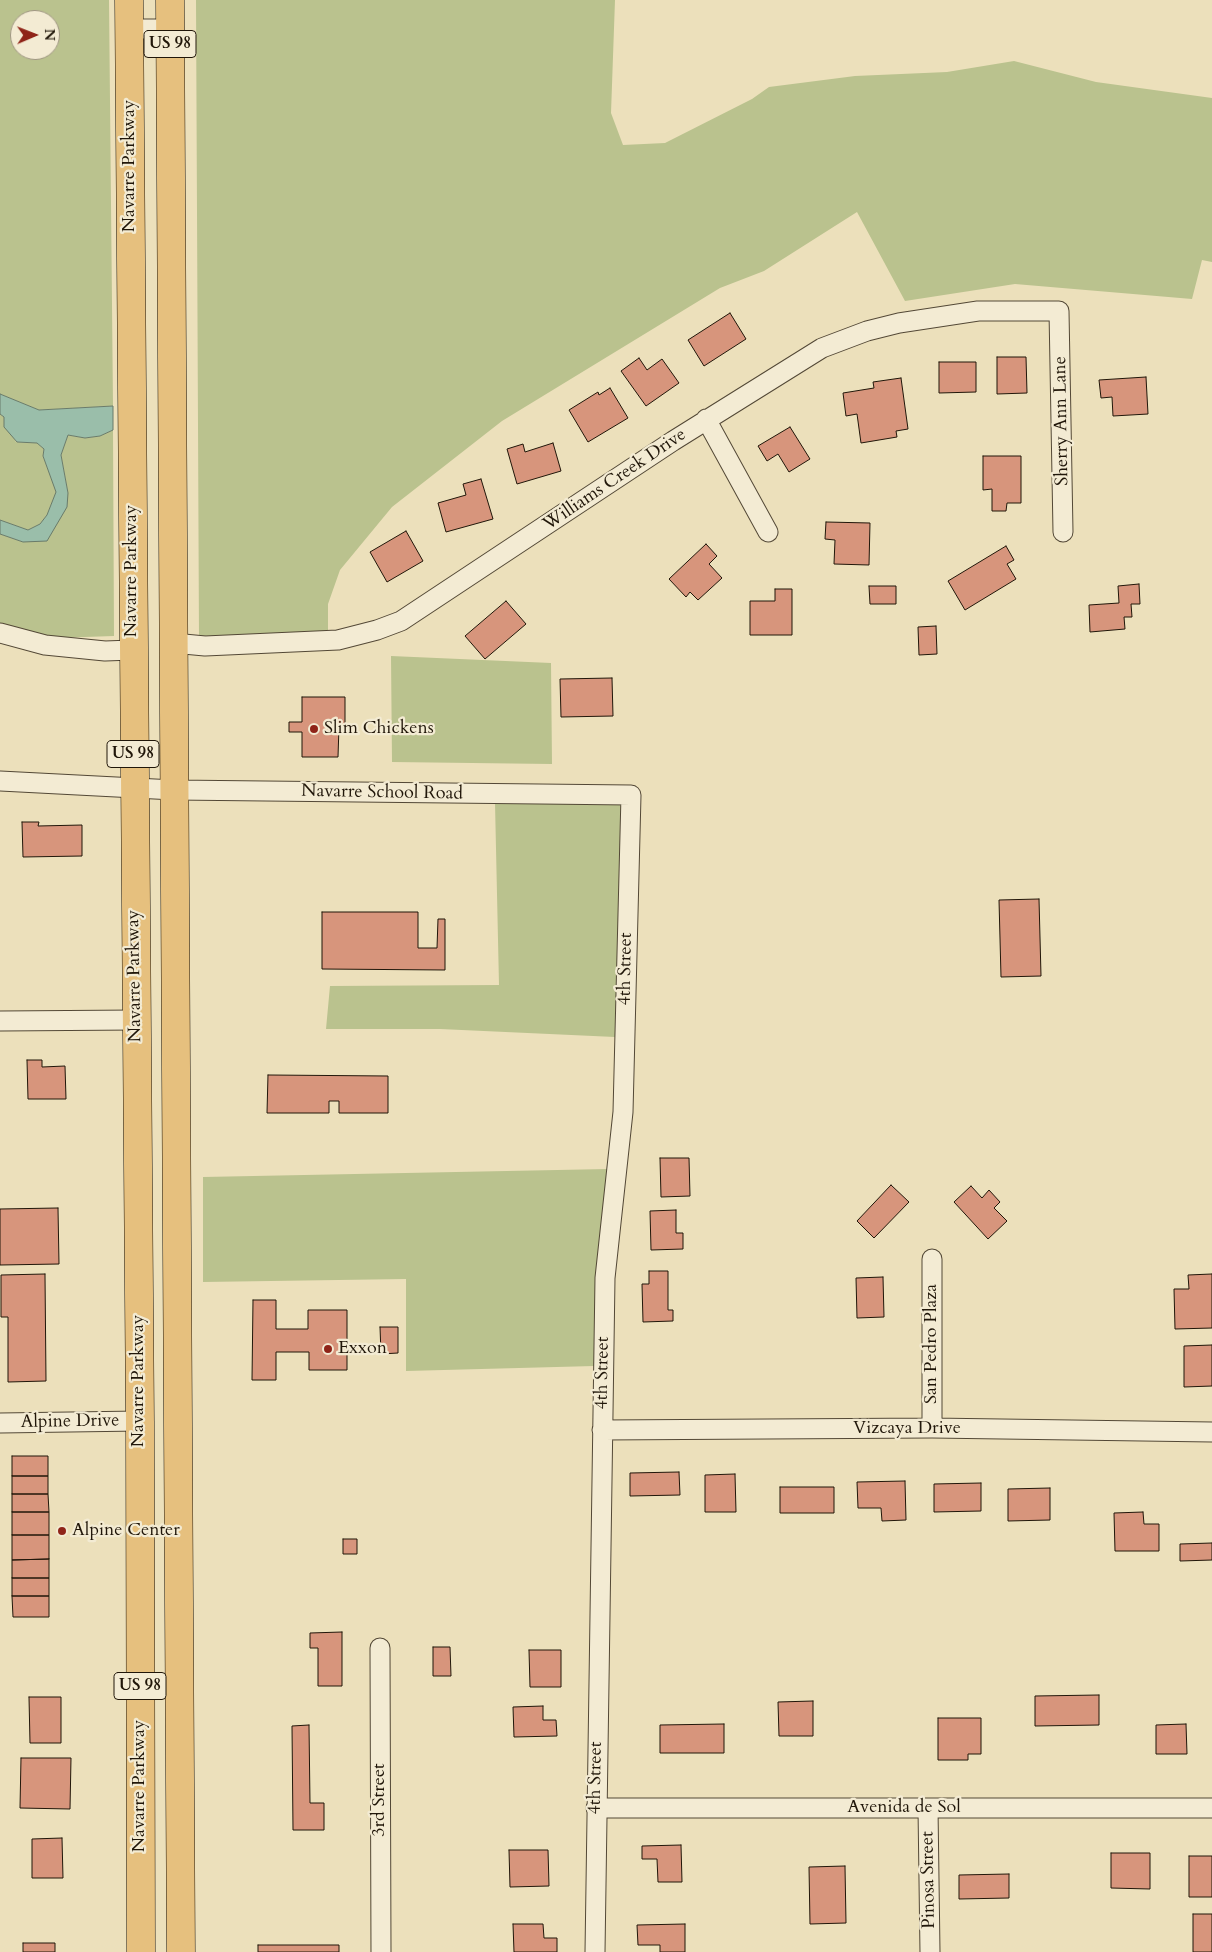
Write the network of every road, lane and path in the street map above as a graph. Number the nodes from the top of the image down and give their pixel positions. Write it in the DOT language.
graph roads {
  1 [pos="129,0"];
  2 [pos="170,0"];
  3 [pos="130,29"];
  4 [pos="170,29"];
  5 [pos="1059,310"];
  6 [pos="706,419"];
  7 [pos="768,532"];
  8 [pos="1063,532"];
  9 [pos="0,633"];
  10 [pos="173,643"];
  11 [pos="132,650"];
  12 [pos="0,781"];
  13 [pos="134,788"];
  14 [pos="174,790"];
  15 [pos="630,795"];
  16 [pos="136,1020"];
  17 [pos="0,1021"];
  18 [pos="137,1145"];
  19 [pos="932,1259"];
  20 [pos="178,1396"];
  21 [pos="140,1421"];
  22 [pos="0,1423"];
  23 [pos="932,1428"];
  24 [pos="602,1430"];
  25 [pos="1212,1432"];
  26 [pos="380,1648"];
  27 [pos="180,1674"];
  28 [pos="596,1808"];
  29 [pos="928,1808"];
  30 [pos="1212,1808"];
  31 [pos="141,1952"];
  32 [pos="181,1952"];
  33 [pos="381,1952"];
  34 [pos="595,1952"];
  35 [pos="930,1952"];
  1 -- 3 [label="highway, Navarre Parkway / US 98"];
  2 -- 4 [label="highway, US 98"];
  3 -- 4 [label="street"];
  3 -- 11 [label="highway, Navarre Parkway / US 98"];
  4 -- 10 [label="highway, US 98"];
  5 -- 6 [label="street, Williams Creek Drive"];
  5 -- 8 [label="street, Sherry Ann Lane"];
  6 -- 7 [label="street"];
  6 -- 10 [label="street, Williams Creek Drive"];
  9 -- 11 [label="street"];
  10 -- 14 [label="highway, US 98"];
  11 -- 13 [label="highway, Navarre Parkway / US 98"];
  12 -- 13 [label="street, Navarre School Road"];
  13 -- 14 [label="street, Navarre School Road"];
  13 -- 16 [label="highway, Navarre Parkway / US 98"];
  14 -- 15 [label="street, Navarre School Road"];
  14 -- 20 [label="highway, US 98"];
  15 -- 24 [label="street, 4th Street"];
  16 -- 17 [label="street"];
  16 -- 18 [label="highway, Navarre Parkway / US 98"];
  18 -- 20 [label="highway"];
  18 -- 21 [label="highway, Navarre Parkway / US 98"];
  19 -- 23 [label="street, San Pedro Plaza"];
  20 -- 27 [label="highway, US 98"];
  21 -- 22 [label="street, Alpine Drive"];
  21 -- 27 [label="highway"];
  21 -- 31 [label="highway, Navarre Parkway / US 98"];
  23 -- 24 [label="street, Vizcaya Drive"];
  23 -- 25 [label="street, Vizcaya Drive"];
  24 -- 28 [label="street, 4th Street"];
  26 -- 33 [label="street, 3rd Street"];
  27 -- 32 [label="highway, US 98"];
  28 -- 29 [label="street, Avenida de Sol"];
  28 -- 34 [label="street, 4th Street"];
  29 -- 30 [label="street, Avenida de Sol"];
  29 -- 35 [label="street, Pinosa Street"];
}
